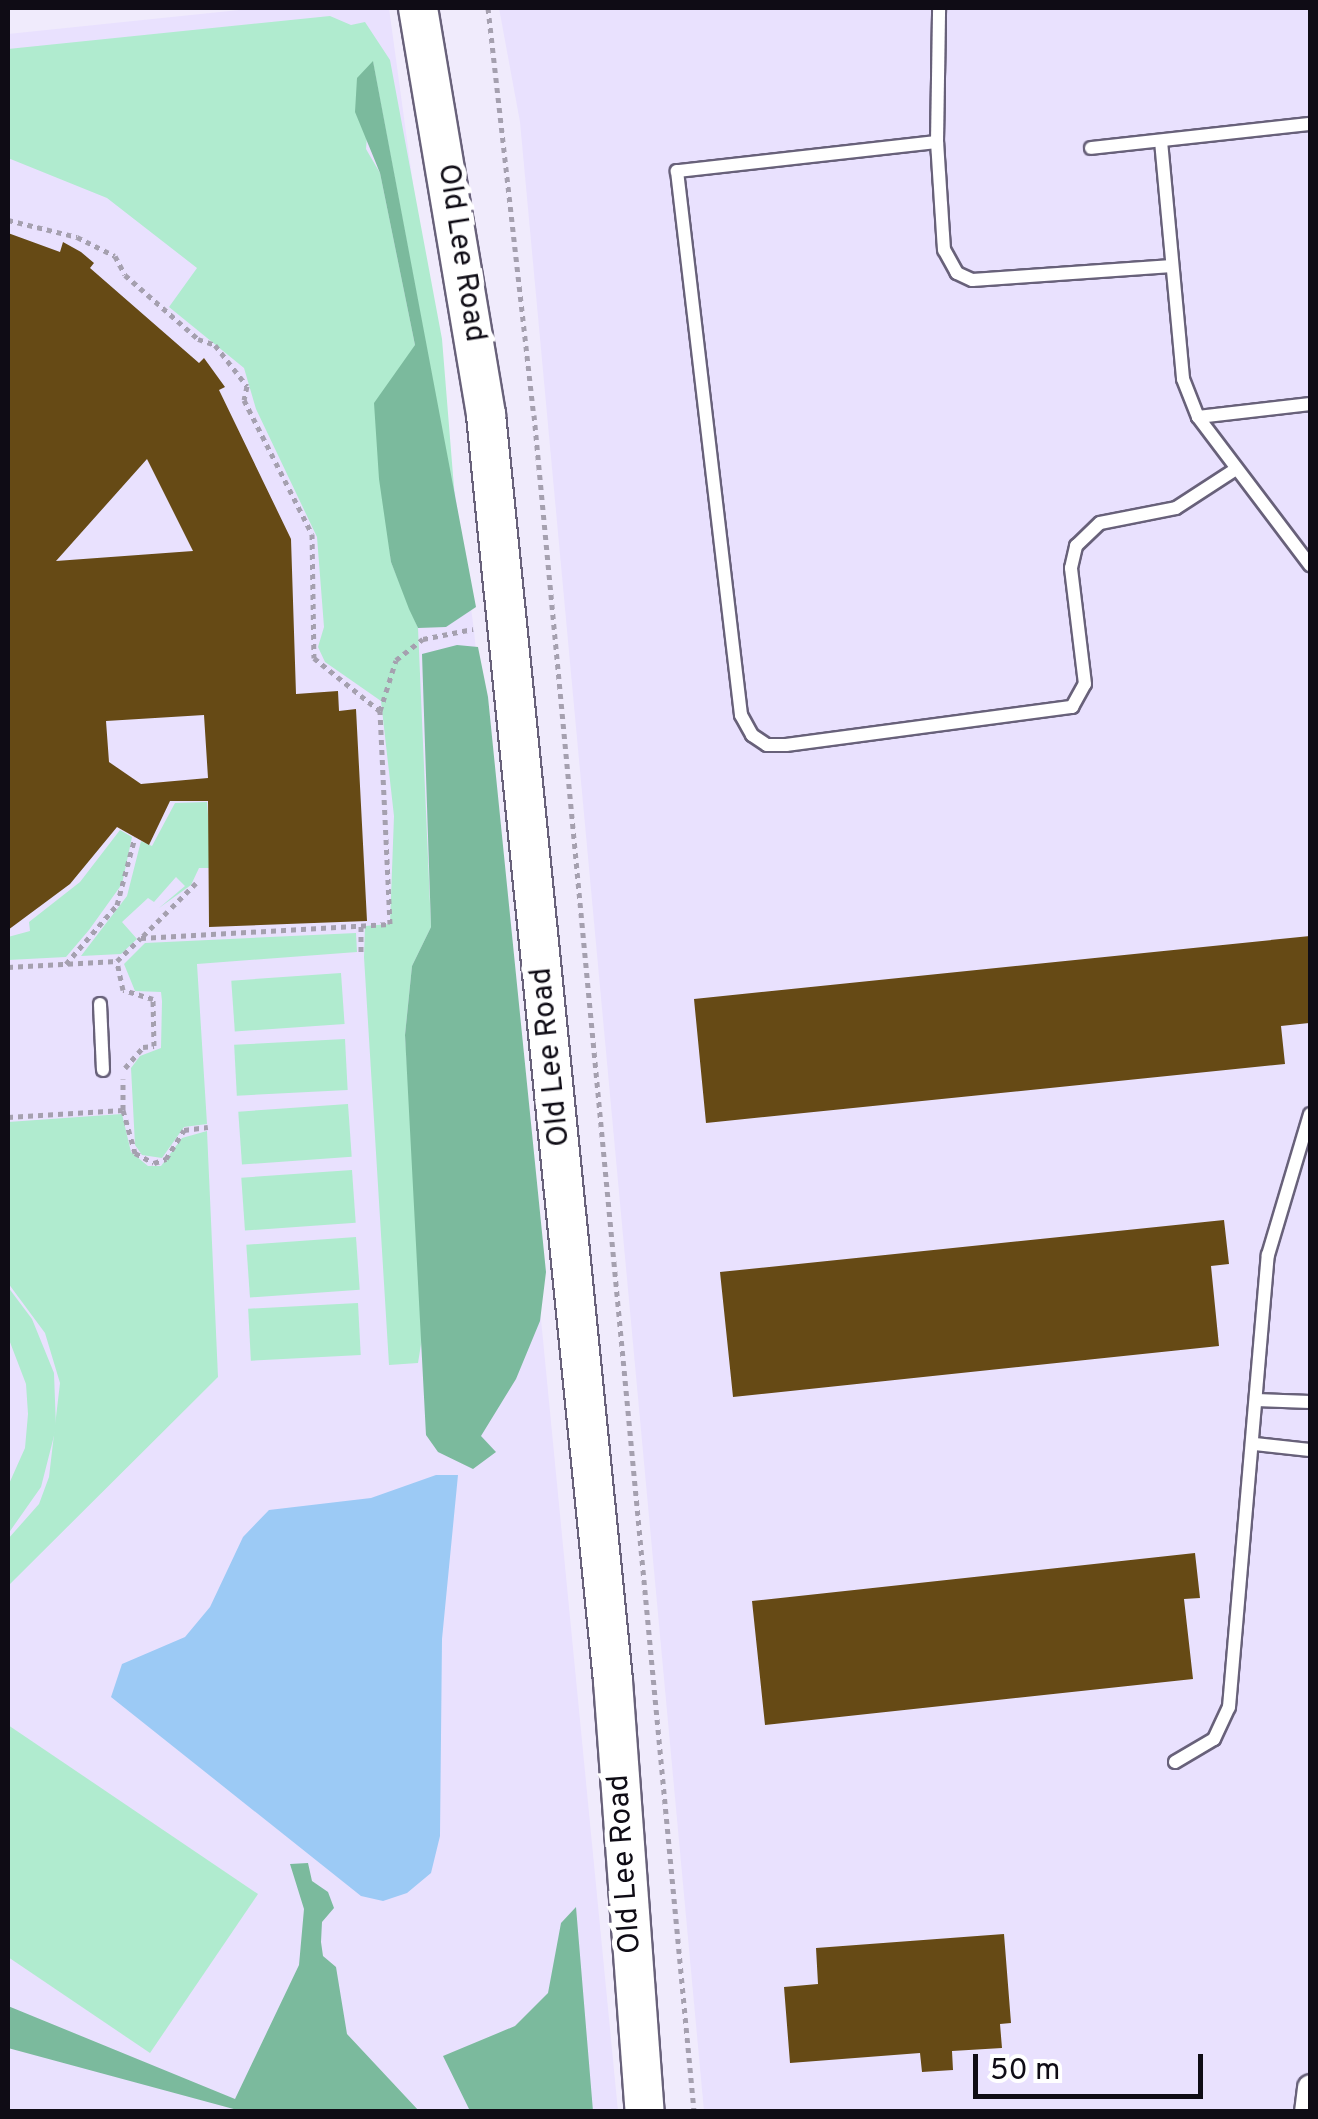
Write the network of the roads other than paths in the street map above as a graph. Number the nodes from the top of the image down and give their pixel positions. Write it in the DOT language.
graph roads {
  1 [pos="418,8"];
  2 [pos="939,8"];
  3 [pos="1310,124"];
  4 [pos="1161,141"];
  5 [pos="938,142"];
  6 [pos="1090,148"];
  7 [pos="1172,266"];
  8 [pos="1310,404"];
  9 [pos="1198,417"];
  10 [pos="1236,469"];
  11 [pos="1310,565"];
  12 [pos="100,1004"];
  13 [pos="104,1070"];
  14 [pos="1310,1114"];
  15 [pos="1256,1400"];
  16 [pos="1310,1402"];
  17 [pos="1255,1444"];
  18 [pos="1310,1450"];
  19 [pos="1175,1762"];
  20 [pos="1310,2086"];
  21 [pos="645,2112"];
  22 [pos="1306,2112"];
  1 -- 21 [label="street, Old Lee Road"];
  2 -- 5 [label="lane"];
  3 -- 4 [label="lane"];
  4 -- 6 [label="lane"];
  4 -- 7 [label="lane"];
  5 -- 7 [label="lane"];
  5 -- 10 [label="lane"];
  7 -- 9 [label="lane"];
  8 -- 9 [label="lane"];
  9 -- 10 [label="lane"];
  10 -- 11 [label="lane"];
  12 -- 13 [label="lane"];
  14 -- 15 [label="lane"];
  15 -- 16 [label="lane"];
  15 -- 17 [label="lane"];
  17 -- 18 [label="lane"];
  17 -- 19 [label="lane"];
  20 -- 22 [label="street"];
}
